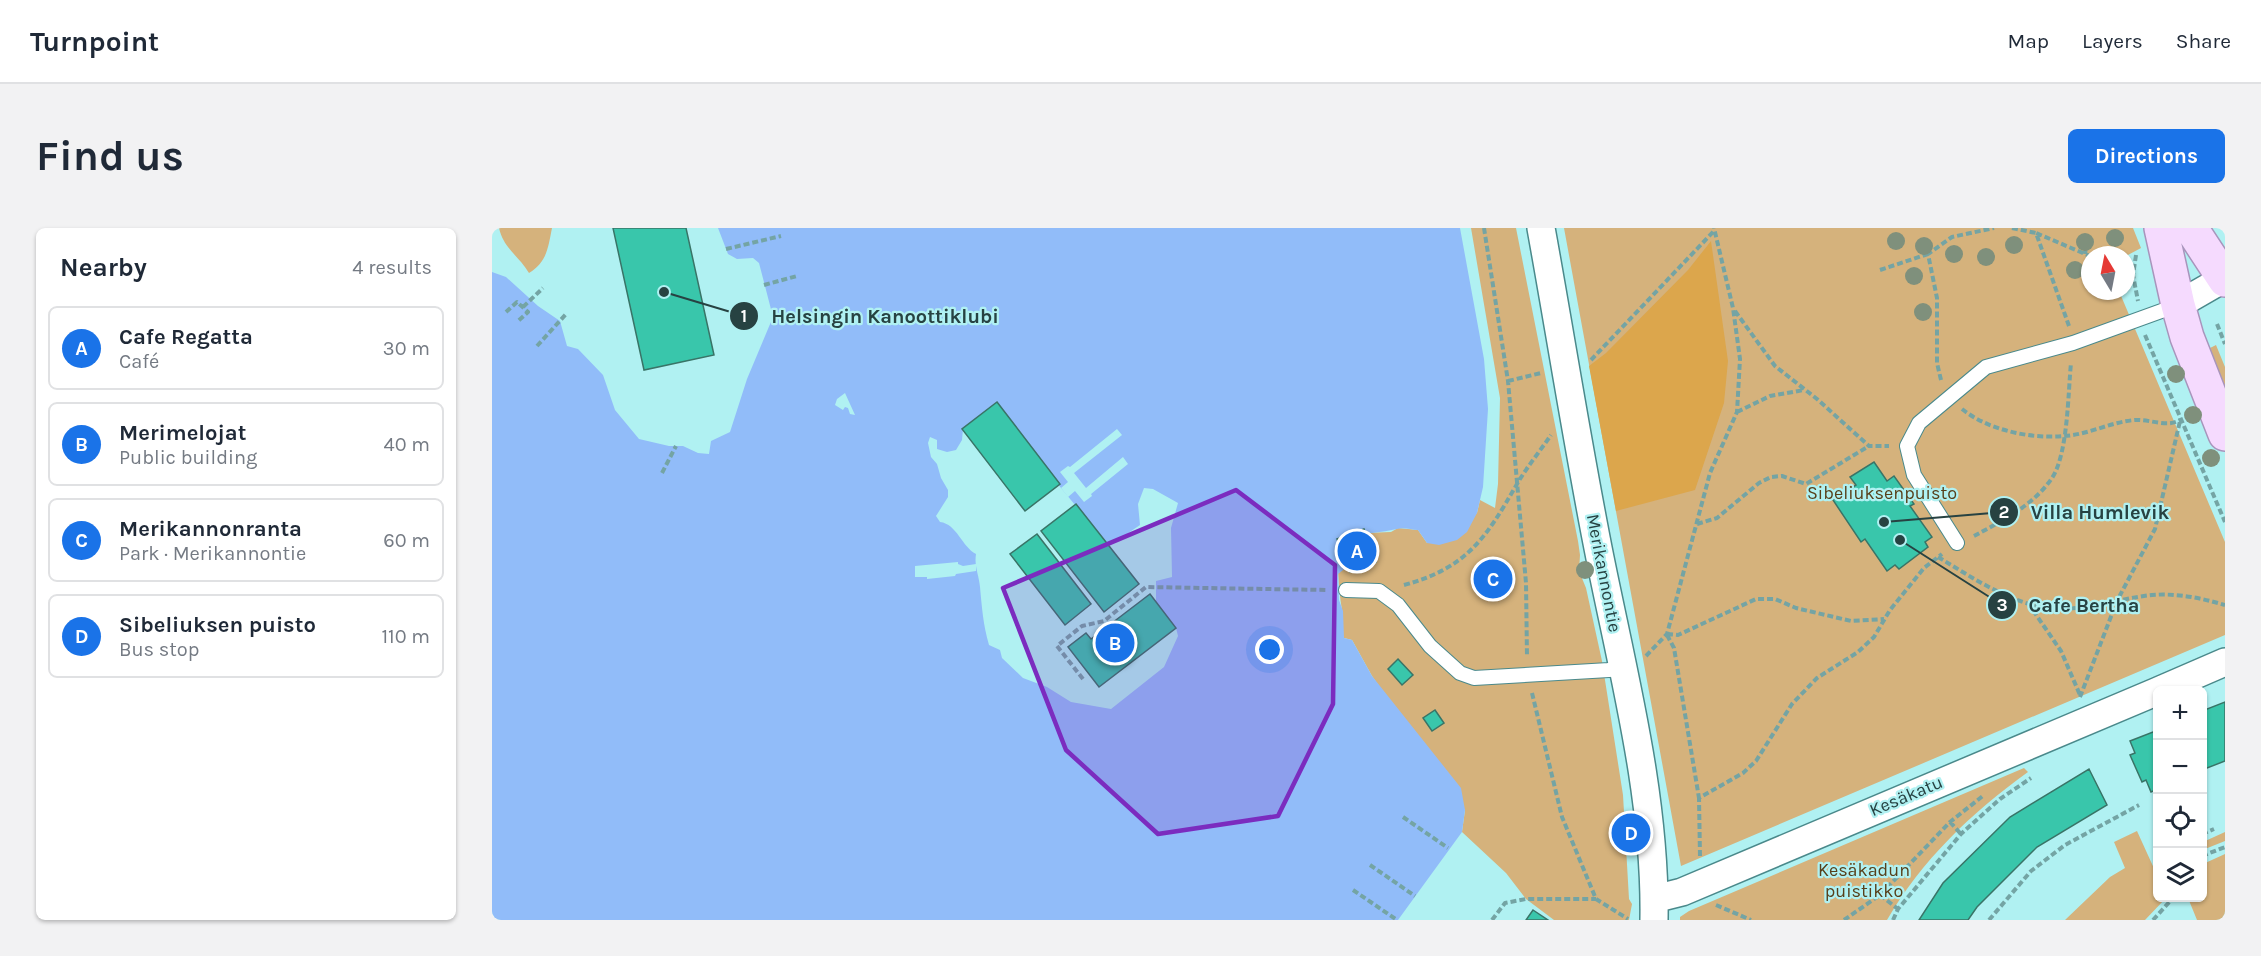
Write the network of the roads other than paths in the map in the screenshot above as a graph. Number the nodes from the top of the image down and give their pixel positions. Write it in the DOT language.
graph roads {
  1 [pos="1541,228"];
  2 [pos="2192,228"];
  3 [pos="2150,236"];
  4 [pos="2225,279"];
  5 [pos="2178,305"];
  6 [pos="2225,434"];
  7 [pos="1957,543"];
  8 [pos="1346,590"];
  9 [pos="2225,662"];
  10 [pos="1631,664"];
  11 [pos="2170,686"];
  12 [pos="2153,693"];
  13 [pos="1654,909"];
  1 -- 10 [label="street, Merikannontie"];
  2 -- 4 [label="main road"];
  3 -- 5 [label="main road"];
  4 -- 5 [label="street"];
  5 -- 6 [label="main road"];
  5 -- 7 [label="lane"];
  8 -- 10 [label="lane"];
  9 -- 11 [label="street, Kesäkatu"];
  10 -- 13 [label="street, Merikannontie"];
  12 -- 13 [label="street, Kesäkatu"];
}
